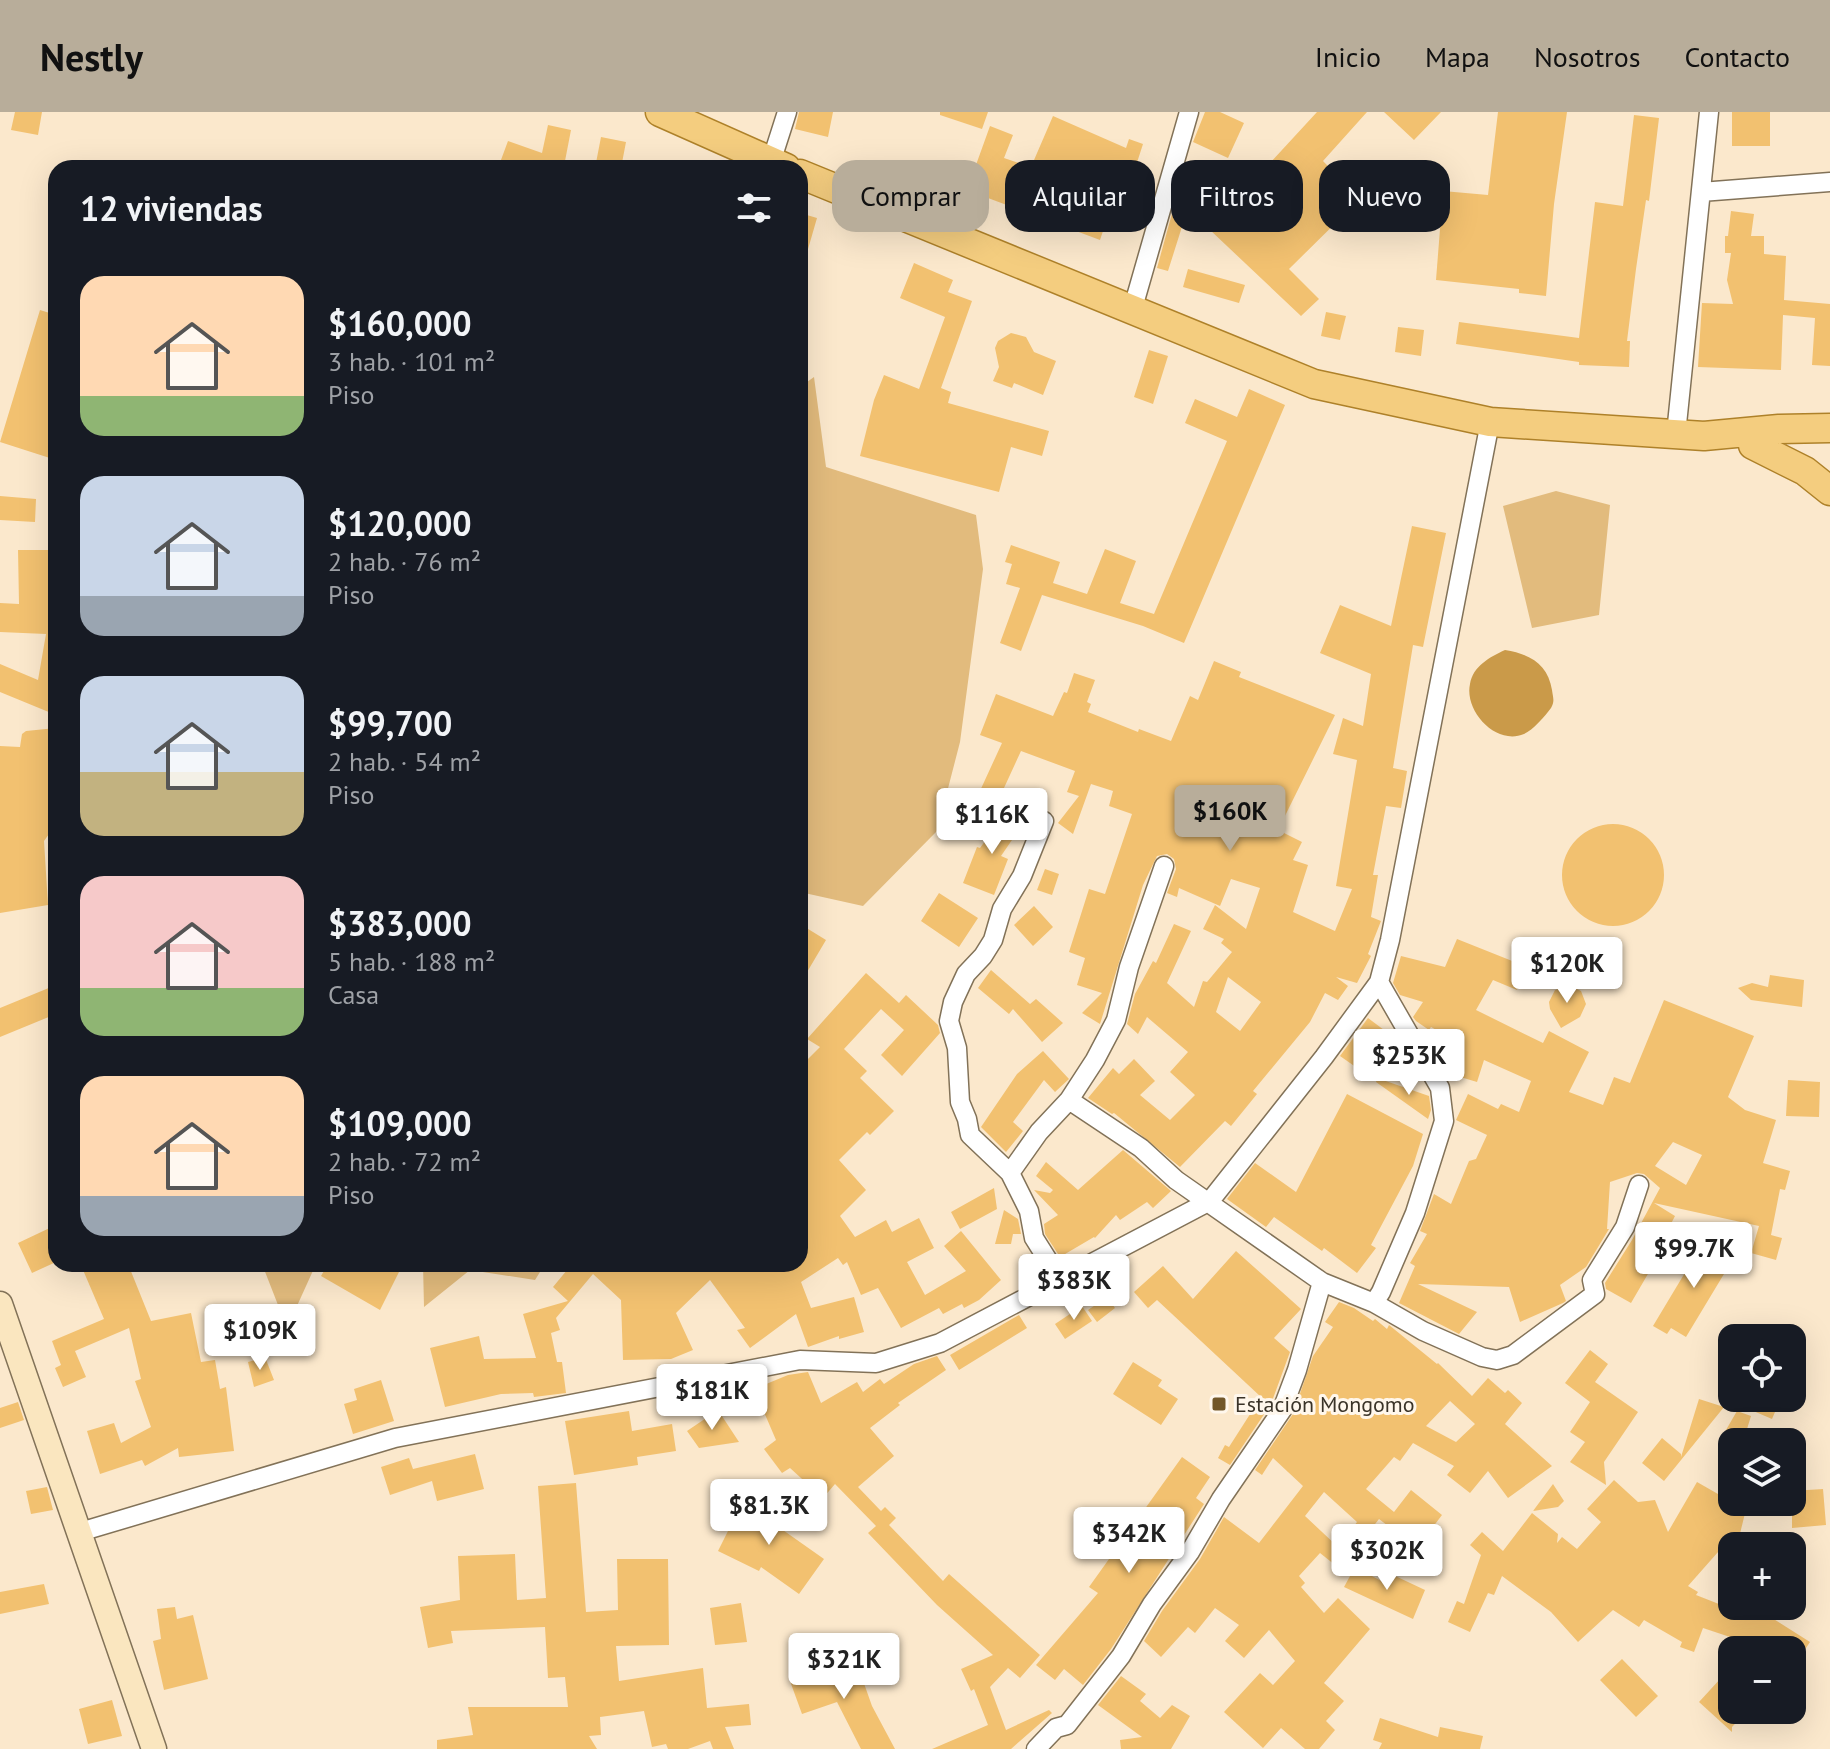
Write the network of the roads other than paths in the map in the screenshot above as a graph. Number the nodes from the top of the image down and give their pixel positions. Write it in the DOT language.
graph roads {
  1 [pos="660,112"];
  2 [pos="787,112"];
  3 [pos="1189,112"];
  4 [pos="1709,112"];
  5 [pos="768,160"];
  6 [pos="780,160"];
  7 [pos="808,177"];
  8 [pos="1830,182"];
  9 [pos="1701,192"];
  10 [pos="1132,311"];
  11 [pos="1490,422"];
  12 [pos="1830,428"];
  13 [pos="1690,435"];
  14 [pos="1753,445"];
  15 [pos="1830,446"];
  16 [pos="1830,491"];
  17 [pos="1044,821"];
  18 [pos="1164,866"];
  19 [pos="1379,982"];
  20 [pos="1069,1100"];
  21 [pos="1010,1173"];
  22 [pos="1639,1185"];
  23 [pos="1210,1201"];
  24 [pos="1061,1281"];
  25 [pos="1322,1282"];
  26 [pos="1374,1303"];
  27 [pos="0,1304"];
  28 [pos="80,1532"];
  29 [pos="154,1749"];
  30 [pos="1036,1749"];
  1 -- 5 [label="main road"];
  2 -- 6 [label="street"];
  3 -- 10 [label="street"];
  4 -- 9 [label="street"];
  7 -- 10 [label="main road"];
  8 -- 9 [label="street"];
  9 -- 13 [label="street"];
  10 -- 11 [label="main road"];
  11 -- 13 [label="main road"];
  11 -- 19 [label="street"];
  12 -- 13 [label="main road"];
  13 -- 14 [label="main road"];
  14 -- 15 [label="main road"];
  14 -- 16 [label="main road"];
  17 -- 21 [label="street"];
  18 -- 20 [label="street"];
  19 -- 23 [label="street"];
  19 -- 26 [label="street"];
  20 -- 21 [label="street"];
  20 -- 23 [label="street"];
  21 -- 24 [label="street"];
  22 -- 26 [label="street"];
  23 -- 24 [label="street"];
  23 -- 25 [label="street"];
  24 -- 28 [label="street"];
  25 -- 26 [label="street"];
  25 -- 30 [label="street"];
  27 -- 28 [label="street"];
  28 -- 29 [label="street"];
}
